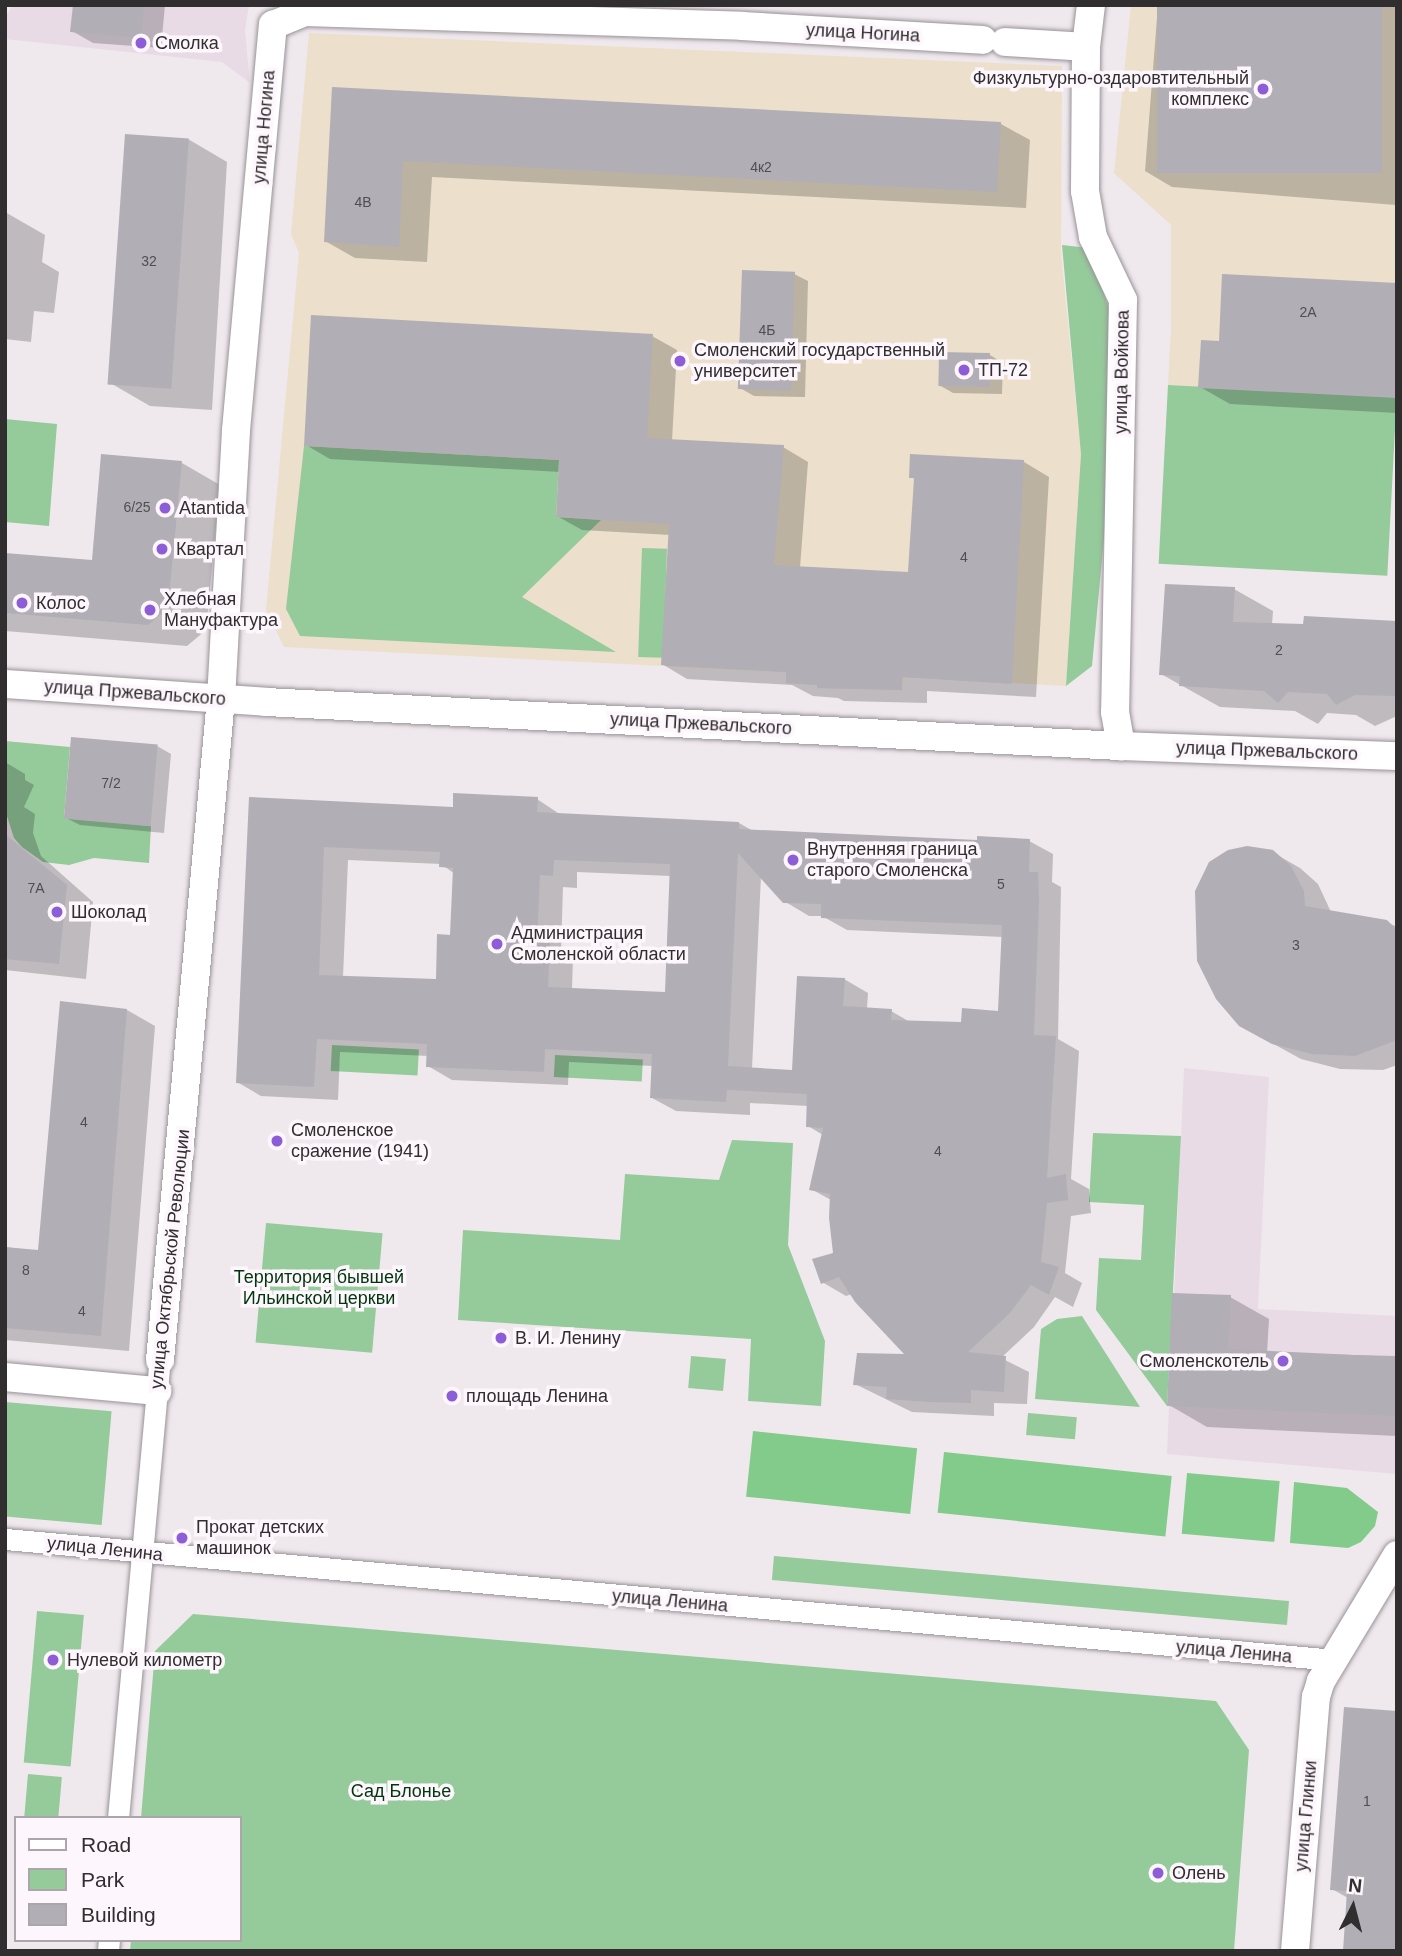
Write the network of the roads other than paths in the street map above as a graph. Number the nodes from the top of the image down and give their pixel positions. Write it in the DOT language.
graph roads {
  1 [pos="1091,5"];
  2 [pos="747,16"];
  3 [pos="1086,47"];
  4 [pos="5,684"];
  5 [pos="221,699"];
  6 [pos="1121,746"];
  7 [pos="1397,756"];
  8 [pos="160,1360"];
  9 [pos="5,1377"];
  10 [pos="157,1391"];
  11 [pos="5,1539"];
  12 [pos="141,1553"];
  13 [pos="1397,1555"];
  14 [pos="1328,1671"];
  15 [pos="118,1816"];
  16 [pos="1295,1951"];
  1 -- 3 [label="street, улица Войкова"];
  2 -- 3 [label="street, улица Ногина"];
  2 -- 5 [label="street, улица Ногина"];
  3 -- 6 [label="street, улица Войкова"];
  4 -- 5 [label="street, улица Пржевальского"];
  5 -- 6 [label="street, улица Пржевальского"];
  5 -- 8 [label="street, улица Октябрьской Революции"];
  6 -- 7 [label="street, улица Пржевальского"];
  8 -- 10 [label="street, улица Октябрьской Революции"];
  9 -- 10 [label="street"];
  10 -- 12 [label="street, улица Октябрьской Революции"];
  11 -- 12 [label="street, улица Ленина"];
  12 -- 14 [label="street, улица Ленина"];
  12 -- 15 [label="street, улица Октябрьской Революции"];
  13 -- 14 [label="street"];
  14 -- 16 [label="street, улица Глинки"];
}
